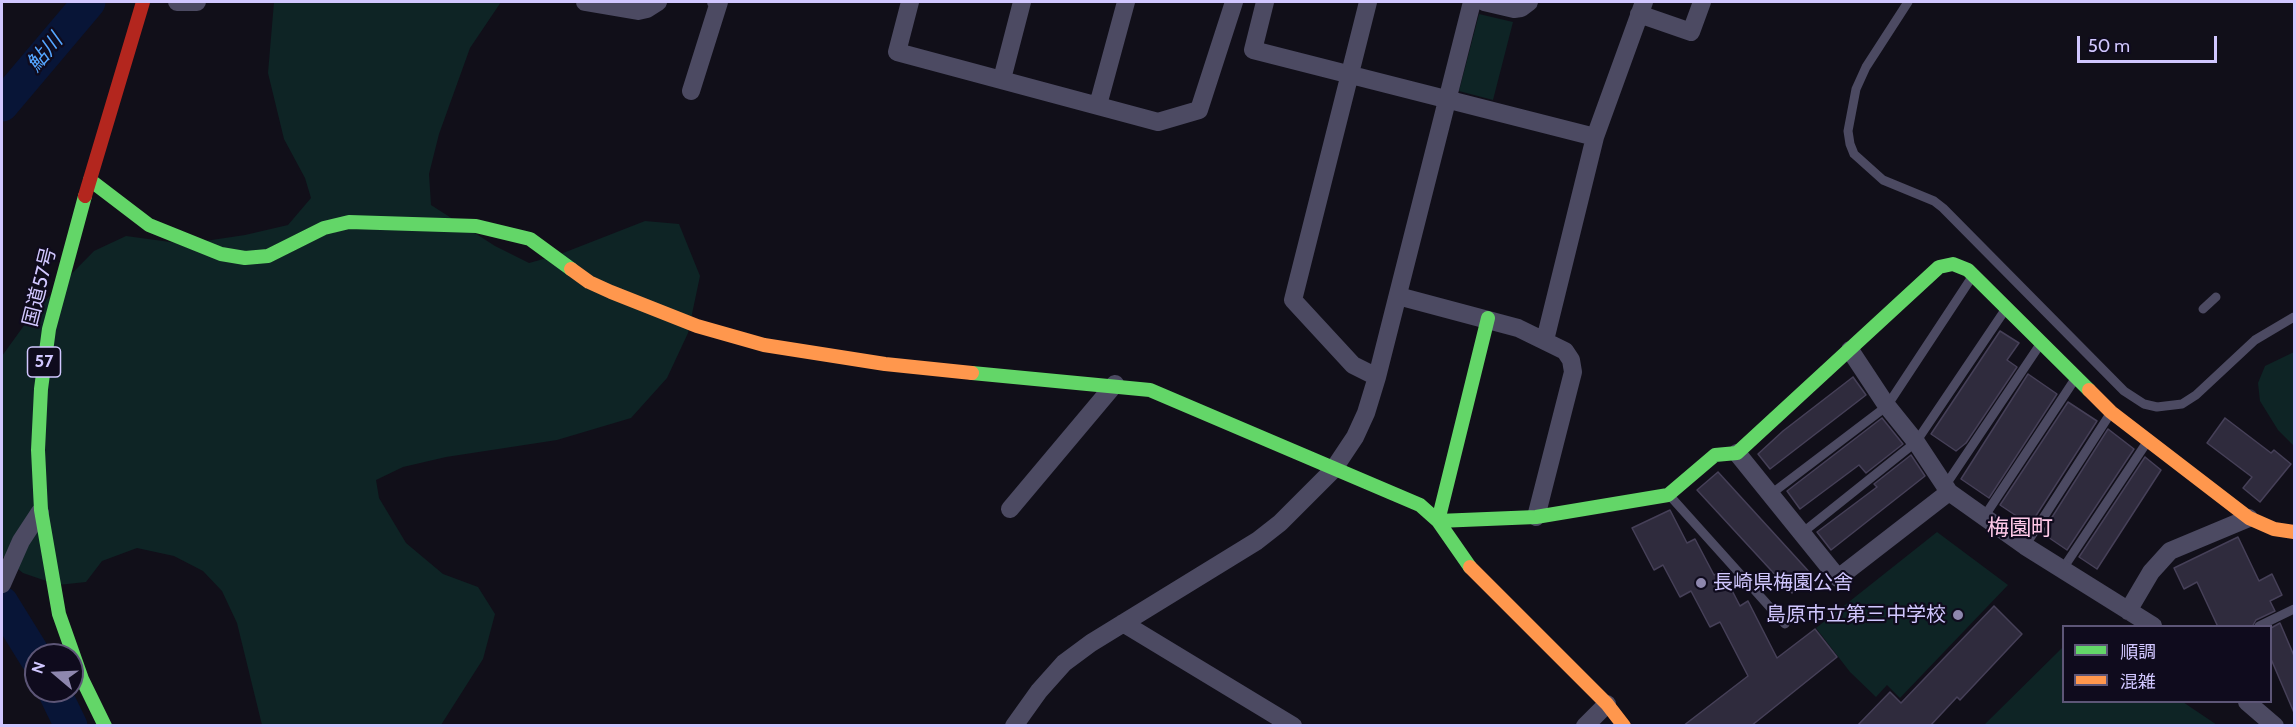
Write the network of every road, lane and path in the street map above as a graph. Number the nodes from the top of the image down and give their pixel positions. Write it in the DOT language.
graph roads {
  1 [pos="143,2"];
  2 [pos="177,2"];
  3 [pos="197,2"];
  4 [pos="585,2"];
  5 [pos="658,2"];
  6 [pos="716,2"];
  7 [pos="910,2"];
  8 [pos="1022,2"];
  9 [pos="1126,2"];
  10 [pos="1234,2"];
  11 [pos="1265,2"];
  12 [pos="1368,2"];
  13 [pos="1472,2"];
  14 [pos="1484,2"];
  15 [pos="1529,2"];
  16 [pos="1702,2"];
  17 [pos="1908,2"];
  18 [pos="1641,8"];
  19 [pos="1349,75"];
  20 [pos="1002,79"];
  21 [pos="691,91"];
  22 [pos="1448,99"];
  23 [pos="1098,105"];
  24 [pos="1595,137"];
  25 [pos="90,180"];
  26 [pos="1973,275"];
  27 [pos="1398,296"];
  28 [pos="2216,297"];
  29 [pos="2006,308"];
  30 [pos="2203,309"];
  31 [pos="2295,317"];
  32 [pos="1488,318"];
  33 [pos="1545,340"];
  34 [pos="2041,343"];
  35 [pos="1850,350"];
  36 [pos="1377,376"];
  37 [pos="2076,378"];
  38 [pos="1115,384"];
  39 [pos="1887,406"];
  40 [pos="2111,412"];
  41 [pos="2148,441"];
  42 [pos="1916,442"];
  43 [pos="1737,453"];
  44 [pos="1333,470"];
  45 [pos="1947,489"];
  46 [pos="1771,494"];
  47 [pos="1668,495"];
  48 [pos="1010,509"];
  49 [pos="40,510"];
  50 [pos="1536,517"];
  51 [pos="1984,517"];
  52 [pos="2249,518"];
  53 [pos="1485,519"];
  54 [pos="1438,521"];
  55 [pos="2295,532"];
  56 [pos="1802,533"];
  57 [pos="2025,546"];
  58 [pos="1462,559"];
  59 [pos="2062,570"];
  60 [pos="2,584"];
  61 [pos="2295,609"];
  62 [pos="2128,611"];
  63 [pos="1123,623"];
  64 [pos="1785,624"];
  65 [pos="2150,625"];
  66 [pos="2263,625"];
  67 [pos="2248,703"];
  68 [pos="1607,704"];
  69 [pos="105,726"];
  70 [pos="1014,726"];
  71 [pos="1293,726"];
  72 [pos="1585,726"];
  73 [pos="1624,726"];
  74 [pos="2275,726"];
  1 -- 25 [label="main road, 国道57号 / 57"];
  2 -- 3 [label="street"];
  4 -- 5 [label="street"];
  6 -- 21 [label="street"];
  7 -- 20 [label="street"];
  8 -- 20 [label="street"];
  9 -- 23 [label="street"];
  10 -- 23 [label="street"];
  11 -- 19 [label="street"];
  12 -- 19 [label="street"];
  13 -- 22 [label="street"];
  14 -- 15 [label="street"];
  16 -- 18 [label="street"];
  17 -- 31 [label="lane"];
  18 -- 24 [label="street"];
  19 -- 22 [label="street"];
  19 -- 36 [label="street"];
  20 -- 23 [label="street"];
  22 -- 24 [label="street"];
  22 -- 27 [label="street"];
  24 -- 33 [label="street"];
  25 -- 38 [label="main road"];
  25 -- 49 [label="main road, 国道57号 / 57"];
  26 -- 29 [label="main road"];
  26 -- 35 [label="main road"];
  26 -- 39 [label="lane"];
  27 -- 32 [label="street"];
  27 -- 36 [label="street"];
  28 -- 30 [label="lane"];
  29 -- 34 [label="main road"];
  29 -- 42 [label="lane"];
  32 -- 33 [label="street"];
  32 -- 54 [label="main road"];
  33 -- 50 [label="street"];
  34 -- 37 [label="main road"];
  34 -- 45 [label="lane"];
  35 -- 39 [label="street"];
  35 -- 43 [label="main road"];
  36 -- 44 [label="street"];
  37 -- 40 [label="main road"];
  37 -- 51 [label="lane"];
  38 -- 44 [label="main road"];
  38 -- 48 [label="street"];
  39 -- 42 [label="street"];
  39 -- 46 [label="lane"];
  40 -- 41 [label="main road"];
  40 -- 57 [label="lane"];
  41 -- 52 [label="main road"];
  41 -- 59 [label="lane"];
  42 -- 45 [label="street"];
  42 -- 56 [label="lane"];
  43 -- 46 [label="street"];
  43 -- 47 [label="main road"];
  44 -- 54 [label="main road"];
  44 -- 63 [label="street"];
  45 -- 51 [label="street"];
  45 -- 56 [label="street"];
  46 -- 56 [label="street"];
  47 -- 50 [label="main road"];
  47 -- 64 [label="lane"];
  49 -- 60 [label="street"];
  49 -- 69 [label="main road, 国道57号 / 57"];
  50 -- 53 [label="main road"];
  51 -- 57 [label="street"];
  52 -- 55 [label="main road"];
  52 -- 62 [label="street"];
  53 -- 54 [label="main road"];
  53 -- 58 [label="main road"];
  54 -- 58 [label="main road"];
  57 -- 59 [label="street"];
  58 -- 68 [label="main road"];
  59 -- 62 [label="street"];
  61 -- 66 [label="lane"];
  62 -- 65 [label="street"];
  63 -- 70 [label="street"];
  63 -- 71 [label="street"];
  67 -- 74 [label="street"];
  68 -- 72 [label="street"];
  68 -- 73 [label="main road"];
}
